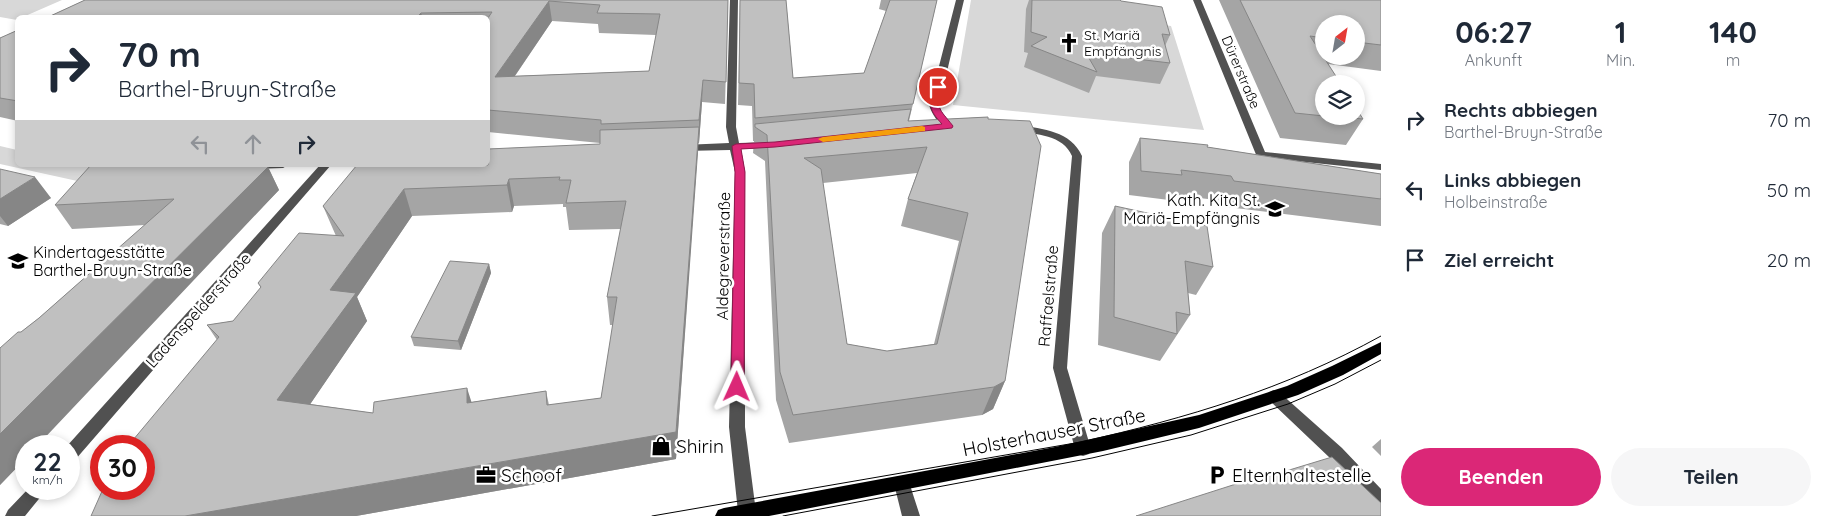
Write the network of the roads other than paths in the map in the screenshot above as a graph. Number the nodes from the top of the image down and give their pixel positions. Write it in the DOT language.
graph roads {
  1 [pos="734,0"];
  2 [pos="960,0"];
  3 [pos="1197,0"];
  4 [pos="948,126"];
  5 [pos="1009,128"];
  6 [pos="784,144"];
  7 [pos="736,146"];
  8 [pos="673,148"];
  9 [pos="324,167"];
  10 [pos="1381,167"];
  11 [pos="1381,347"];
  12 [pos="1274,396"];
  13 [pos="80,443"];
  14 [pos="1083,449"];
  15 [pos="902,484"];
  16 [pos="29,500"];
  17 [pos="1381,501"];
  18 [pos="747,512"];
  19 [pos="14,516"];
  20 [pos="724,516"];
  21 [pos="911,516"];
  1 -- 7 [label="street, Aldegreverstraße"];
  2 -- 4 [label="street"];
  3 -- 10 [label="street, Dürerstraße"];
  5 -- 14 [label="street, Raffaelstraße"];
  6 -- 7 [label="street"];
  7 -- 8 [label="street"];
  7 -- 18 [label="street, Aldegreverstraße"];
  9 -- 13 [label="street, Ladenspelderstraße"];
  11 -- 12 [label="main road, Holsterhauser Straße"];
  12 -- 14 [label="main road, Holsterhauser Straße"];
  12 -- 17 [label="street"];
  14 -- 15 [label="main road, Holsterhauser Straße"];
  15 -- 18 [label="main road, Holsterhauser Straße"];
  15 -- 21 [label="street"];
  16 -- 19 [label="street"];
  18 -- 20 [label="main road, Holsterhauser Straße"];
}
